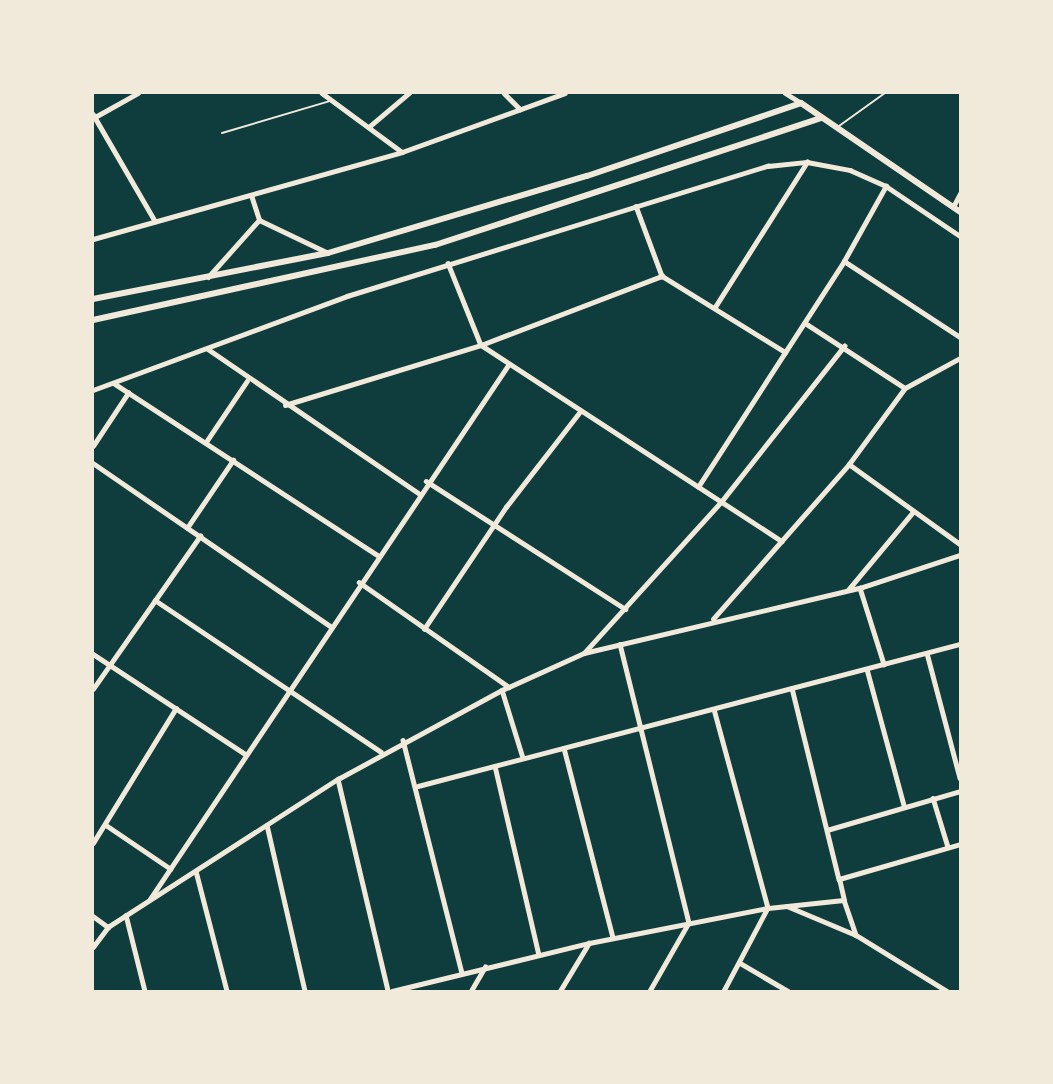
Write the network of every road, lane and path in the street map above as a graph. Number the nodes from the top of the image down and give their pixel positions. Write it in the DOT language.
graph roads {
  1 [pos="138,93"];
  2 [pos="322,93"];
  3 [pos="409,93"];
  4 [pos="504,93"];
  5 [pos="565,93"];
  6 [pos="785,93"];
  7 [pos="885,93"];
  8 [pos="332,100"];
  9 [pos="801,104"];
  10 [pos="520,110"];
  11 [pos="94,116"];
  12 [pos="822,117"];
  13 [pos="370,126"];
  14 [pos="837,128"];
  15 [pos="222,132"];
  16 [pos="402,152"];
  17 [pos="807,162"];
  18 [pos="886,186"];
  19 [pos="960,194"];
  20 [pos="251,195"];
  21 [pos="636,206"];
  22 [pos="953,207"];
  23 [pos="960,212"];
  24 [pos="259,220"];
  25 [pos="155,221"];
  26 [pos="960,236"];
  27 [pos="93,239"];
  28 [pos="328,253"];
  29 [pos="844,261"];
  30 [pos="448,263"];
  31 [pos="662,276"];
  32 [pos="208,277"];
  33 [pos="93,299"];
  34 [pos="715,307"];
  35 [pos="93,320"];
  36 [pos="805,323"];
  37 [pos="960,337"];
  38 [pos="481,345"];
  39 [pos="844,346"];
  40 [pos="208,349"];
  41 [pos="785,352"];
  42 [pos="960,358"];
  43 [pos="508,364"];
  44 [pos="247,381"];
  45 [pos="115,384"];
  46 [pos="905,388"];
  47 [pos="93,390"];
  48 [pos="128,393"];
  49 [pos="285,405"];
  50 [pos="579,413"];
  51 [pos="206,442"];
  52 [pos="93,446"];
  53 [pos="233,460"];
  54 [pos="93,463"];
  55 [pos="849,464"];
  56 [pos="426,481"];
  57 [pos="698,487"];
  58 [pos="418,493"];
  59 [pos="721,502"];
  60 [pos="913,512"];
  61 [pos="494,525"];
  62 [pos="187,528"];
  63 [pos="200,536"];
  64 [pos="782,541"];
  65 [pos="960,544"];
  66 [pos="377,555"];
  67 [pos="960,555"];
  68 [pos="359,582"];
  69 [pos="860,588"];
  70 [pos="848,590"];
  71 [pos="155,600"];
  72 [pos="625,609"];
  73 [pos="712,621"];
  74 [pos="330,626"];
  75 [pos="424,629"];
  76 [pos="621,644"];
  77 [pos="960,644"];
  78 [pos="584,653"];
  79 [pos="927,653"];
  80 [pos="93,654"];
  81 [pos="109,664"];
  82 [pos="884,664"];
  83 [pos="867,669"];
  84 [pos="509,687"];
  85 [pos="792,688"];
  86 [pos="93,689"];
  87 [pos="286,689"];
  88 [pos="502,690"];
  89 [pos="176,708"];
  90 [pos="714,709"];
  91 [pos="642,728"];
  92 [pos="403,740"];
  93 [pos="564,748"];
  94 [pos="381,752"];
  95 [pos="245,754"];
  96 [pos="523,759"];
  97 [pos="495,766"];
  98 [pos="960,778"];
  99 [pos="338,779"];
  100 [pos="418,786"];
  101 [pos="960,791"];
  102 [pos="933,798"];
  103 [pos="904,805"];
  104 [pos="106,825"];
  105 [pos="267,825"];
  106 [pos="827,830"];
  107 [pos="93,843"];
  108 [pos="960,844"];
  109 [pos="948,848"];
  110 [pos="171,869"];
  111 [pos="196,871"];
  112 [pos="839,879"];
  113 [pos="844,900"];
  114 [pos="148,901"];
  115 [pos="787,906"];
  116 [pos="768,908"];
  117 [pos="126,915"];
  118 [pos="93,916"];
  119 [pos="689,923"];
  120 [pos="108,927"];
  121 [pos="856,935"];
  122 [pos="613,938"];
  123 [pos="589,943"];
  124 [pos="93,947"];
  125 [pos="539,955"];
  126 [pos="740,963"];
  127 [pos="485,967"];
  128 [pos="462,973"];
  129 [pos="145,991"];
  130 [pos="227,991"];
  131 [pos="305,991"];
  132 [pos="390,991"];
  133 [pos="471,991"];
  134 [pos="560,991"];
  135 [pos="650,991"];
  136 [pos="724,991"];
  137 [pos="788,991"];
  138 [pos="947,991"];
  1 -- 11 [label="street"];
  2 -- 8 [label="street"];
  3 -- 13 [label="street"];
  4 -- 10 [label="street"];
  5 -- 10 [label="street"];
  6 -- 9 [label="street"];
  7 -- 14 [label="lane"];
  8 -- 13 [label="street"];
  8 -- 15 [label="lane"];
  9 -- 12 [label="main road"];
  9 -- 28 [label="main road"];
  10 -- 16 [label="street"];
  11 -- 25 [label="street"];
  12 -- 14 [label="main road"];
  12 -- 35 [label="main road"];
  13 -- 16 [label="street"];
  14 -- 22 [label="main road"];
  16 -- 20 [label="street"];
  17 -- 18 [label="street"];
  17 -- 21 [label="street"];
  17 -- 34 [label="street"];
  18 -- 26 [label="street"];
  18 -- 29 [label="street"];
  19 -- 22 [label="street"];
  20 -- 24 [label="street"];
  20 -- 25 [label="street"];
  21 -- 30 [label="street"];
  21 -- 31 [label="street"];
  22 -- 23 [label="main road"];
  24 -- 28 [label="street"];
  24 -- 32 [label="street"];
  25 -- 27 [label="street"];
  28 -- 32 [label="main road"];
  29 -- 36 [label="street"];
  29 -- 37 [label="street"];
  30 -- 38 [label="street"];
  30 -- 40 [label="street"];
  31 -- 34 [label="street"];
  31 -- 38 [label="street"];
  32 -- 33 [label="main road"];
  34 -- 41 [label="street"];
  36 -- 39 [label="street"];
  36 -- 41 [label="street"];
  38 -- 43 [label="street"];
  38 -- 49 [label="street"];
  39 -- 46 [label="street"];
  39 -- 59 [label="street"];
  40 -- 44 [label="street"];
  40 -- 45 [label="street"];
  41 -- 57 [label="street"];
  42 -- 46 [label="street"];
  43 -- 50 [label="street"];
  43 -- 56 [label="street"];
  44 -- 49 [label="street"];
  44 -- 51 [label="street"];
  45 -- 47 [label="street"];
  45 -- 48 [label="street"];
  46 -- 55 [label="street"];
  48 -- 51 [label="street"];
  48 -- 52 [label="street"];
  49 -- 58 [label="street"];
  50 -- 57 [label="street"];
  50 -- 61 [label="street"];
  51 -- 53 [label="street"];
  53 -- 62 [label="street"];
  53 -- 66 [label="street"];
  54 -- 62 [label="street"];
  55 -- 60 [label="street"];
  55 -- 64 [label="street"];
  56 -- 58 [label="street"];
  56 -- 61 [label="street"];
  57 -- 59 [label="street"];
  58 -- 66 [label="street"];
  59 -- 64 [label="street"];
  59 -- 72 [label="street"];
  60 -- 65 [label="street"];
  60 -- 70 [label="street"];
  61 -- 72 [label="street"];
  61 -- 75 [label="street"];
  62 -- 63 [label="street"];
  63 -- 71 [label="street"];
  63 -- 74 [label="street"];
  64 -- 73 [label="street"];
  66 -- 68 [label="street"];
  67 -- 69 [label="street"];
  68 -- 74 [label="street"];
  68 -- 75 [label="street"];
  69 -- 70 [label="street"];
  69 -- 82 [label="street"];
  70 -- 73 [label="street"];
  71 -- 81 [label="street"];
  71 -- 87 [label="street"];
  72 -- 78 [label="street"];
  73 -- 76 [label="street"];
  74 -- 87 [label="street"];
  75 -- 84 [label="street"];
  76 -- 78 [label="street"];
  76 -- 91 [label="street"];
  77 -- 79 [label="street"];
  78 -- 84 [label="street"];
  79 -- 82 [label="street"];
  79 -- 98 [label="street"];
  80 -- 81 [label="street"];
  81 -- 86 [label="street"];
  81 -- 89 [label="street"];
  82 -- 83 [label="street"];
  83 -- 85 [label="street"];
  83 -- 103 [label="street"];
  84 -- 88 [label="street"];
  85 -- 90 [label="street"];
  85 -- 106 [label="street"];
  87 -- 94 [label="street"];
  87 -- 95 [label="street"];
  88 -- 92 [label="street"];
  88 -- 96 [label="street"];
  89 -- 95 [label="street"];
  89 -- 104 [label="street"];
  90 -- 91 [label="street"];
  90 -- 116 [label="street"];
  91 -- 93 [label="street"];
  91 -- 119 [label="street"];
  92 -- 94 [label="street"];
  92 -- 100 [label="street"];
  93 -- 96 [label="street"];
  93 -- 122 [label="street"];
  94 -- 99 [label="street"];
  95 -- 110 [label="street"];
  96 -- 97 [label="street"];
  97 -- 100 [label="street"];
  97 -- 125 [label="street"];
  99 -- 105 [label="street"];
  99 -- 132 [label="street"];
  100 -- 128 [label="street"];
  101 -- 102 [label="street"];
  102 -- 103 [label="street"];
  102 -- 109 [label="street"];
  103 -- 106 [label="street"];
  104 -- 107 [label="street"];
  104 -- 110 [label="street"];
  105 -- 111 [label="street"];
  105 -- 131 [label="street"];
  106 -- 112 [label="street"];
  108 -- 109 [label="street"];
  109 -- 112 [label="street"];
  110 -- 114 [label="street"];
  111 -- 114 [label="street"];
  111 -- 130 [label="street"];
  112 -- 113 [label="street"];
  113 -- 115 [label="street"];
  113 -- 121 [label="street"];
  114 -- 117 [label="street"];
  115 -- 116 [label="street"];
  115 -- 121 [label="street"];
  116 -- 119 [label="street"];
  116 -- 126 [label="street"];
  117 -- 120 [label="street"];
  117 -- 129 [label="street"];
  118 -- 120 [label="street"];
  119 -- 122 [label="street"];
  119 -- 135 [label="street"];
  120 -- 124 [label="street"];
  121 -- 138 [label="street"];
  122 -- 123 [label="street"];
  123 -- 125 [label="street"];
  123 -- 134 [label="street"];
  125 -- 127 [label="street"];
  126 -- 136 [label="street"];
  126 -- 137 [label="street"];
  127 -- 128 [label="street"];
  127 -- 133 [label="street"];
  128 -- 132 [label="street"];
}
